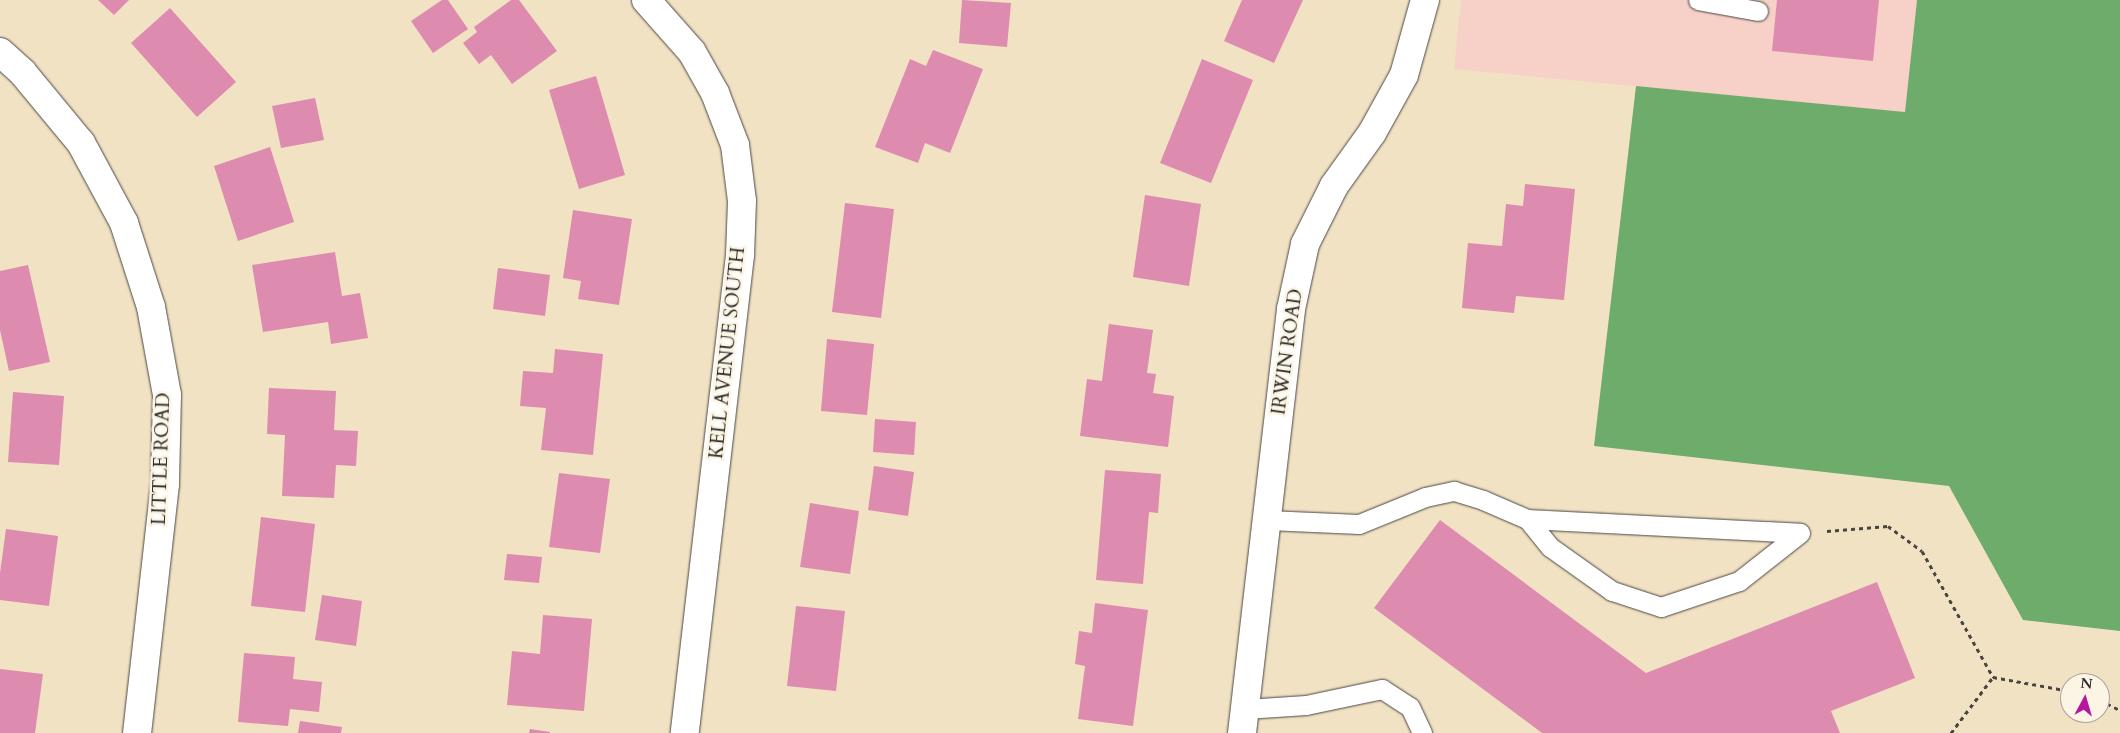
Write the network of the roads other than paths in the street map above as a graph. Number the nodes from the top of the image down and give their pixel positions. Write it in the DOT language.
graph roads {
  1 [pos="646,0"];
  2 [pos="1426,0"];
  3 [pos="1698,0"];
  4 [pos="1758,11"];
  5 [pos="0,52"];
  6 [pos="1527,519"];
  7 [pos="1267,520"];
  8 [pos="1243,721"];
  9 [pos="137,733"];
  10 [pos="685,733"];
  11 [pos="1422,733"];
  1 -- 10 [label="street, KELL AVENUE SOUTH"];
  2 -- 7 [label="street, IRWIN ROAD"];
  3 -- 4 [label="lane"];
  5 -- 9 [label="street, LITTLE ROAD"];
  6 -- 6 [label="lane"];
  6 -- 7 [label="lane"];
  7 -- 8 [label="street, IRWIN ROAD"];
  8 -- 11 [label="lane"];
}
